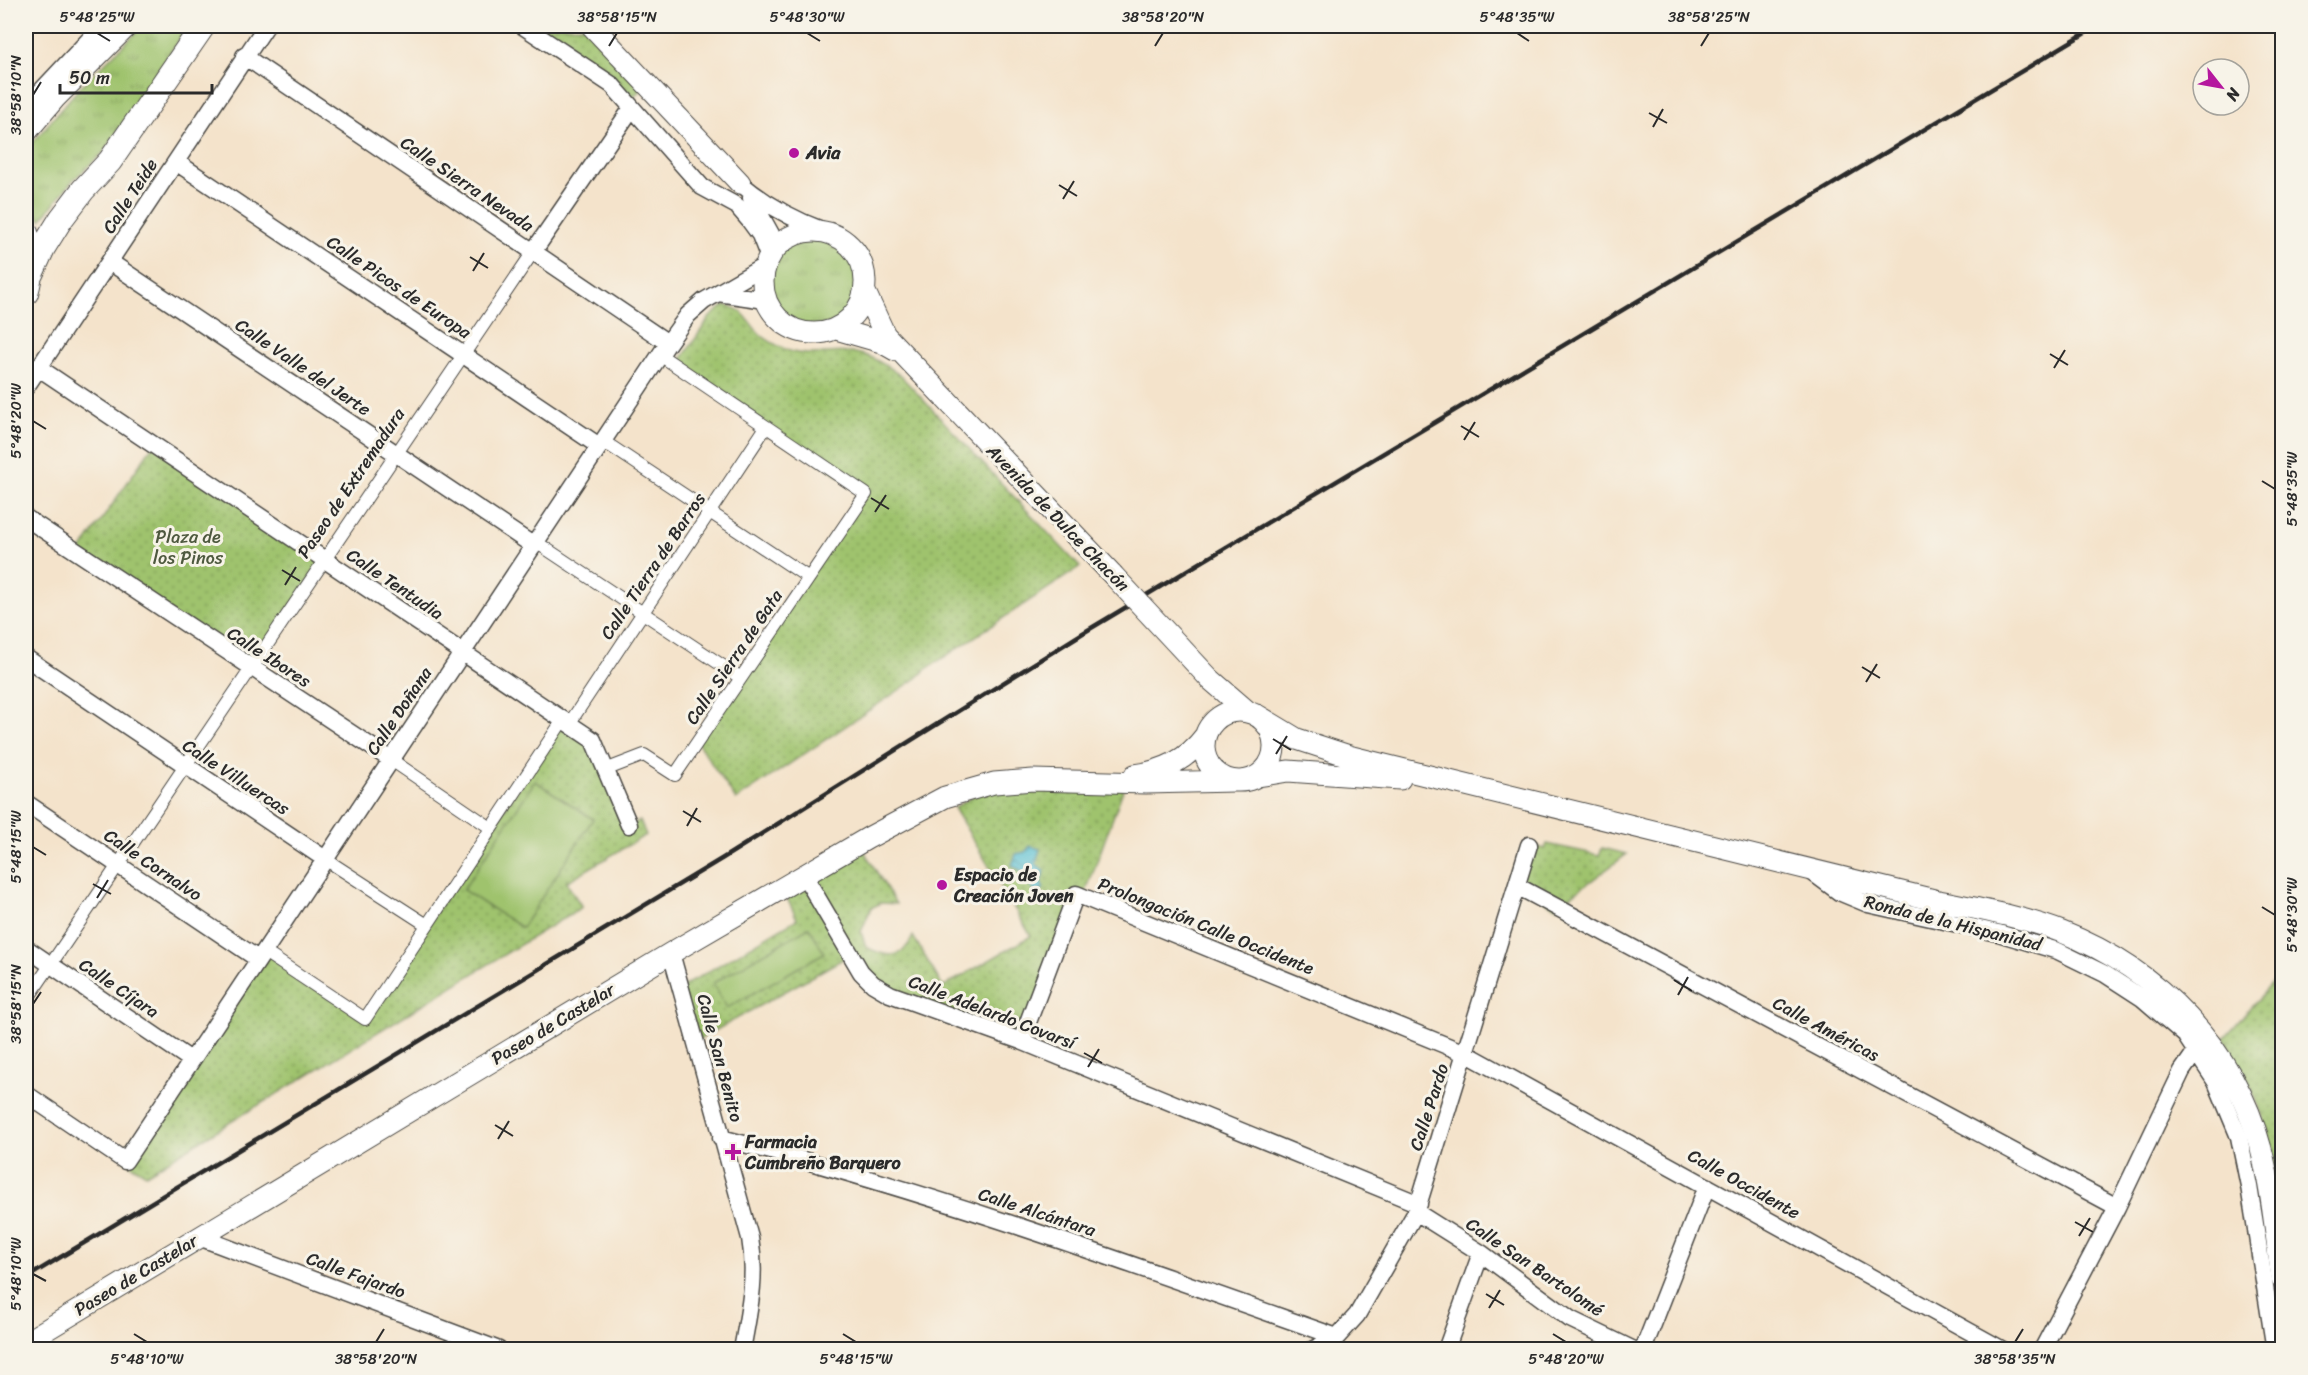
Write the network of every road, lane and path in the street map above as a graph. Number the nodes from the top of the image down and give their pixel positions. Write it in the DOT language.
graph roads {
  1 [pos="102,26"];
  2 [pos="125,26"];
  3 [pos="203,26"];
  4 [pos="266,26"];
  5 [pos="523,26"];
  6 [pos="592,26"];
  7 [pos="244,56"];
  8 [pos="648,84"];
  9 [pos="630,105"];
  10 [pos="26,107"];
  11 [pos="26,130"];
  12 [pos="176,162"];
  13 [pos="740,183"];
  14 [pos="824,231"];
  15 [pos="26,232"];
  16 [pos="533,252"];
  17 [pos="769,258"];
  18 [pos="110,262"];
  19 [pos="28,284"];
  20 [pos="864,292"];
  21 [pos="717,293"];
  22 [pos="766,300"];
  23 [pos="836,329"];
  24 [pos="664,349"];
  25 [pos="463,353"];
  26 [pos="906,357"];
  27 [pos="39,368"];
  28 [pos="26,387"];
  29 [pos="766,427"];
  30 [pos="601,443"];
  31 [pos="396,452"];
  32 [pos="710,512"];
  33 [pos="26,518"];
  34 [pos="535,544"];
  35 [pos="323,559"];
  36 [pos="809,578"];
  37 [pos="643,613"];
  38 [pos="462,653"];
  39 [pos="26,658"];
  40 [pos="250,668"];
  41 [pos="741,678"];
  42 [pos="1210,679"];
  43 [pos="1252,713"];
  44 [pos="566,722"];
  45 [pos="1207,731"];
  46 [pos="390,759"];
  47 [pos="185,767"];
  48 [pos="605,770"];
  49 [pos="1258,776"];
  50 [pos="1105,780"];
  51 [pos="1234,781"];
  52 [pos="1469,785"];
  53 [pos="26,803"];
  54 [pos="629,825"];
  55 [pos="492,828"];
  56 [pos="1529,845"];
  57 [pos="324,859"];
  58 [pos="117,864"];
  59 [pos="1804,867"];
  60 [pos="804,875"];
  61 [pos="1517,886"];
  62 [pos="427,925"];
  63 [pos="26,948"];
  64 [pos="671,953"];
  65 [pos="261,955"];
  66 [pos="50,965"];
  67 [pos="26,1001"];
  68 [pos="1021,1041"];
  69 [pos="2196,1051"];
  70 [pos="1467,1054"];
  71 [pos="191,1060"];
  72 [pos="26,1095"];
  73 [pos="721,1138"];
  74 [pos="1707,1186"];
  75 [pos="2117,1207"];
  76 [pos="1418,1208"];
  77 [pos="199,1237"];
  78 [pos="1480,1253"];
  79 [pos="2283,1279"];
  80 [pos="1337,1336"];
  81 [pos="26,1342"];
  82 [pos="499,1350"];
  83 [pos="742,1350"];
  84 [pos="1312,1350"];
  85 [pos="1446,1350"];
  86 [pos="1634,1350"];
  87 [pos="1643,1350"];
  88 [pos="2003,1350"];
  89 [pos="2042,1350"];
  90 [pos="2275,1350"];
  1 -- 10 [label="street"];
  2 -- 11 [label="main road"];
  3 -- 19 [label="main road"];
  4 -- 7 [label="street, Calle Teide"];
  5 -- 9 [label="street"];
  6 -- 8 [label="street"];
  7 -- 12 [label="street, Calle Teide"];
  7 -- 16 [label="street, Calle Sierra Nevada"];
  8 -- 9 [label="street, Paseo de Extremadura"];
  8 -- 13 [label="street"];
  9 -- 16 [label="street, Paseo de Extremadura"];
  9 -- 17 [label="street"];
  12 -- 18 [label="street, Calle Teide"];
  12 -- 25 [label="street, Calle Picos de Europa"];
  13 -- 14 [label="street"];
  13 -- 17 [label="street"];
  14 -- 17 [label="street"];
  14 -- 20 [label="street"];
  15 -- 19 [label="main road"];
  16 -- 24 [label="street, Calle Sierra Nevada"];
  16 -- 25 [label="street, Paseo de Extremadura"];
  17 -- 21 [label="street, Calle Doñana"];
  17 -- 22 [label="street"];
  18 -- 27 [label="street, Calle Teide"];
  18 -- 31 [label="street, Calle Valle del Jerte"];
  20 -- 23 [label="street"];
  20 -- 26 [label="street, Avenida de Dulce Chacón"];
  21 -- 22 [label="street"];
  21 -- 24 [label="street, Calle Doñana"];
  22 -- 23 [label="street"];
  23 -- 26 [label="street, Avenida de Dulce Chacón"];
  24 -- 29 [label="street"];
  24 -- 30 [label="street, Calle Doñana"];
  25 -- 30 [label="street, Calle Picos de Europa"];
  25 -- 31 [label="street, Paseo de Extremadura"];
  26 -- 42 [label="street, Avenida de Dulce Chacón, bridge"];
  27 -- 28 [label="street, Calle Teide"];
  27 -- 35 [label="street, Calle Tentudia"];
  29 -- 32 [label="street, Calle Tierra de Barros"];
  29 -- 36 [label="street, Calle Sierra de Gata"];
  30 -- 32 [label="street"];
  30 -- 34 [label="street, Calle Doñana"];
  31 -- 34 [label="street, Calle Valle del Jerte"];
  31 -- 35 [label="street, Paseo de Extremadura"];
  32 -- 36 [label="street"];
  32 -- 37 [label="street, Calle Tierra de Barros"];
  33 -- 40 [label="street, Calle Ibores"];
  34 -- 37 [label="street"];
  34 -- 38 [label="street, Calle Doñana"];
  35 -- 38 [label="street, Calle Tentudia"];
  35 -- 40 [label="street, Paseo de Extremadura"];
  36 -- 41 [label="street, Calle Sierra de Gata"];
  37 -- 41 [label="street"];
  37 -- 44 [label="street, Calle Tierra de Barros"];
  38 -- 44 [label="street, Calle Tentudia"];
  38 -- 46 [label="street, Calle Doñana"];
  39 -- 47 [label="street, Calle Villuercas"];
  40 -- 46 [label="street, Calle Ibores"];
  40 -- 47 [label="street, Paseo de Extremadura"];
  41 -- 48 [label="street, Calle Sierra de Gata"];
  42 -- 43 [label="street, Avenida de Dulce Chacón"];
  42 -- 45 [label="street"];
  43 -- 45 [label="street"];
  43 -- 49 [label="street"];
  43 -- 52 [label="street, Ronda de la Hispanidad"];
  44 -- 48 [label="street, Calle Tentudia"];
  44 -- 55 [label="street, Calle Tierra de Barros"];
  45 -- 50 [label="street, Paseo de Castelar"];
  45 -- 51 [label="street"];
  46 -- 55 [label="street, Calle Ibores"];
  46 -- 57 [label="street, Calle Doñana"];
  47 -- 57 [label="street, Calle Villuercas"];
  47 -- 58 [label="street, Paseo de Extremadura"];
  48 -- 54 [label="street, Calle Tentudia"];
  49 -- 51 [label="street"];
  49 -- 52 [label="street, Ronda de la Hispanidad"];
  50 -- 51 [label="street, Paseo de Castelar"];
  50 -- 60 [label="street, Paseo de Castelar"];
  52 -- 59 [label="street, Ronda de la Hispanidad"];
  53 -- 58 [label="street, Calle Cornalvo"];
  55 -- 62 [label="street, Calle Tierra de Barros"];
  56 -- 61 [label="street, Calle Pardo"];
  57 -- 62 [label="street, Calle Villuercas"];
  57 -- 65 [label="street, Calle Doñana"];
  58 -- 65 [label="street, Calle Cornalvo"];
  58 -- 66 [label="street, Paseo de Extremadura"];
  59 -- 69 [label="street, Ronda de la Hispanidad"];
  59 -- 79 [label="street, Ronda de la Hispanidad"];
  60 -- 64 [label="street, Paseo de Castelar"];
  60 -- 68 [label="street, Calle Adelardo Covarsí"];
  61 -- 70 [label="street, Calle Pardo"];
  61 -- 75 [label="street, Calle Américas"];
  62 -- 65 [label="street, Calle Tierra de Barros"];
  63 -- 66 [label="street, Calle Cíjara"];
  64 -- 73 [label="street, Calle San Benito"];
  64 -- 77 [label="street, Paseo de Castelar"];
  65 -- 71 [label="street, Calle Doñana"];
  66 -- 67 [label="street, Paseo de Extremadura"];
  66 -- 71 [label="street, Calle Cíjara"];
  68 -- 70 [label="street, Prolongación Calle Occidente"];
  68 -- 76 [label="street, Calle Adelardo Covarsí"];
  69 -- 75 [label="street"];
  69 -- 90 [label="street, Ronda de la Hispanidad"];
  70 -- 74 [label="street, Calle Occidente"];
  70 -- 76 [label="street, Calle Pardo"];
  71 -- 72 [label="street, Calle Doñana"];
  73 -- 80 [label="street, Calle Alcántara"];
  73 -- 83 [label="street, Calle San Benito"];
  74 -- 87 [label="street"];
  74 -- 88 [label="street, Calle Occidente"];
  75 -- 89 [label="street"];
  76 -- 78 [label="street, Calle San Bartolomé"];
  76 -- 80 [label="street, Calle Pardo"];
  77 -- 81 [label="street, Paseo de Castelar"];
  77 -- 82 [label="street, Calle Fajardo"];
  78 -- 85 [label="street"];
  78 -- 86 [label="street, Calle San Bartolomé"];
  80 -- 84 [label="street, Calle Pardo"];
}
